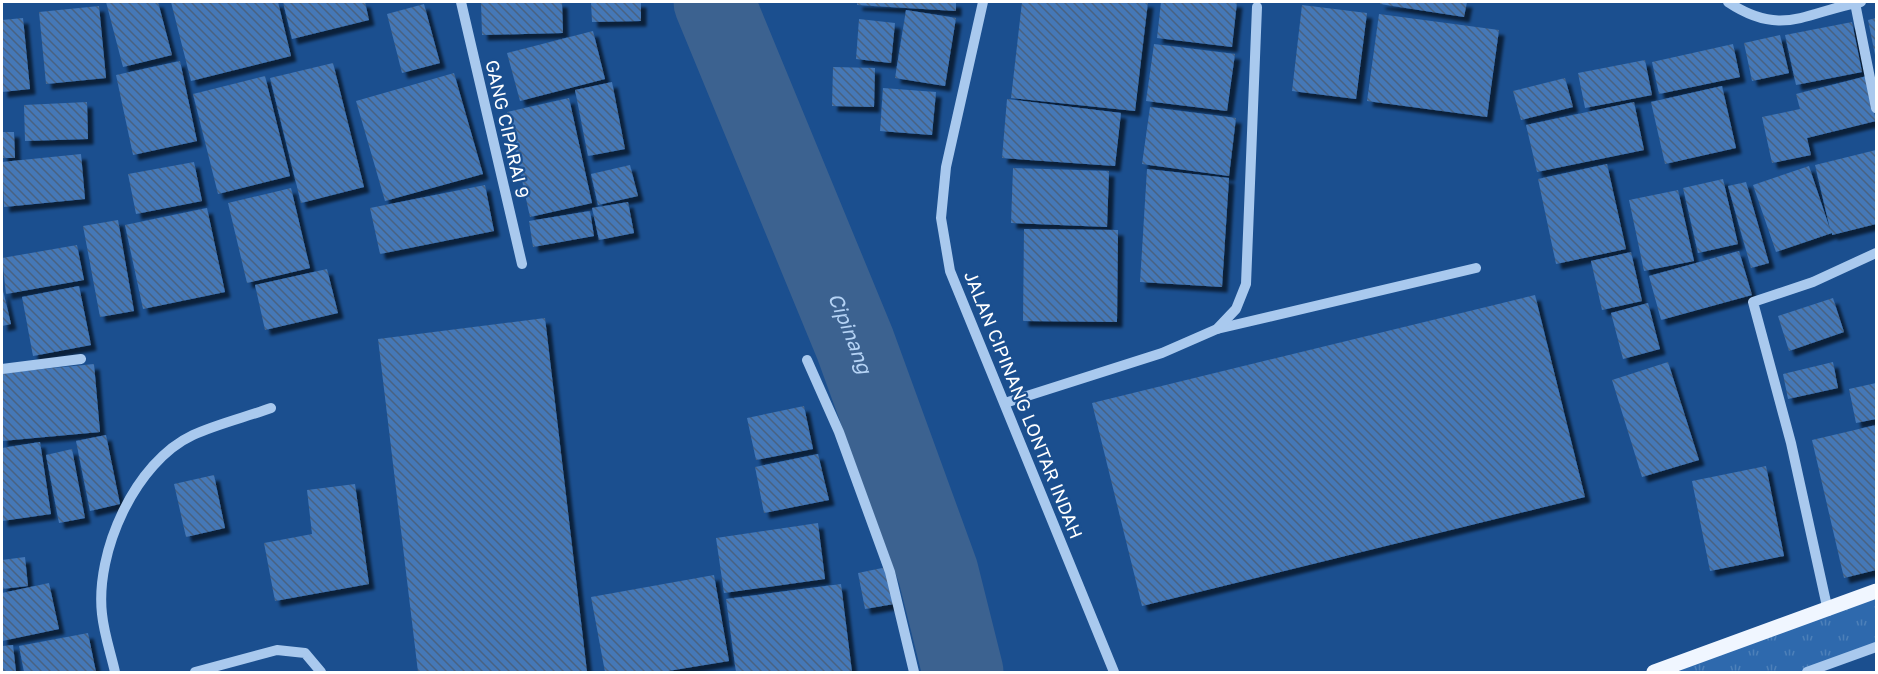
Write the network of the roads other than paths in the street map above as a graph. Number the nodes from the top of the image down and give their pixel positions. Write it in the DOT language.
graph roads {
  1 [pos="461,2"];
  2 [pos="983,2"];
  3 [pos="1728,2"];
  4 [pos="1858,2"];
  5 [pos="1257,7"];
  6 [pos="1876,108"];
  7 [pos="1876,253"];
  8 [pos="522,264"];
  9 [pos="1476,268"];
  10 [pos="1217,329"];
  11 [pos="81,359"];
  12 [pos="807,360"];
  13 [pos="2,369"];
  14 [pos="1005,403"];
  15 [pos="271,408"];
  16 [pos="1876,591"];
  17 [pos="1828,611"];
  18 [pos="1876,647"];
  19 [pos="115,672"];
  20 [pos="195,672"];
  21 [pos="321,672"];
  22 [pos="914,672"];
  23 [pos="1114,672"];
  24 [pos="1654,672"];
  25 [pos="1807,672"];
  1 -- 8 [label="street, GANG CIPARAI 9"];
  2 -- 14 [label="street, JALAN CIPINANG LONTAR INDAH"];
  3 -- 4 [label="street"];
  4 -- 6 [label="street"];
  5 -- 10 [label="street"];
  7 -- 17 [label="street"];
  9 -- 10 [label="street"];
  10 -- 14 [label="street"];
  11 -- 13 [label="street"];
  12 -- 22 [label="street"];
  14 -- 23 [label="street, JALAN CIPINANG LONTAR INDAH"];
  15 -- 19 [label="street"];
  16 -- 17 [label="main road"];
  17 -- 24 [label="main road"];
  18 -- 25 [label="street"];
  20 -- 21 [label="street"];
}
